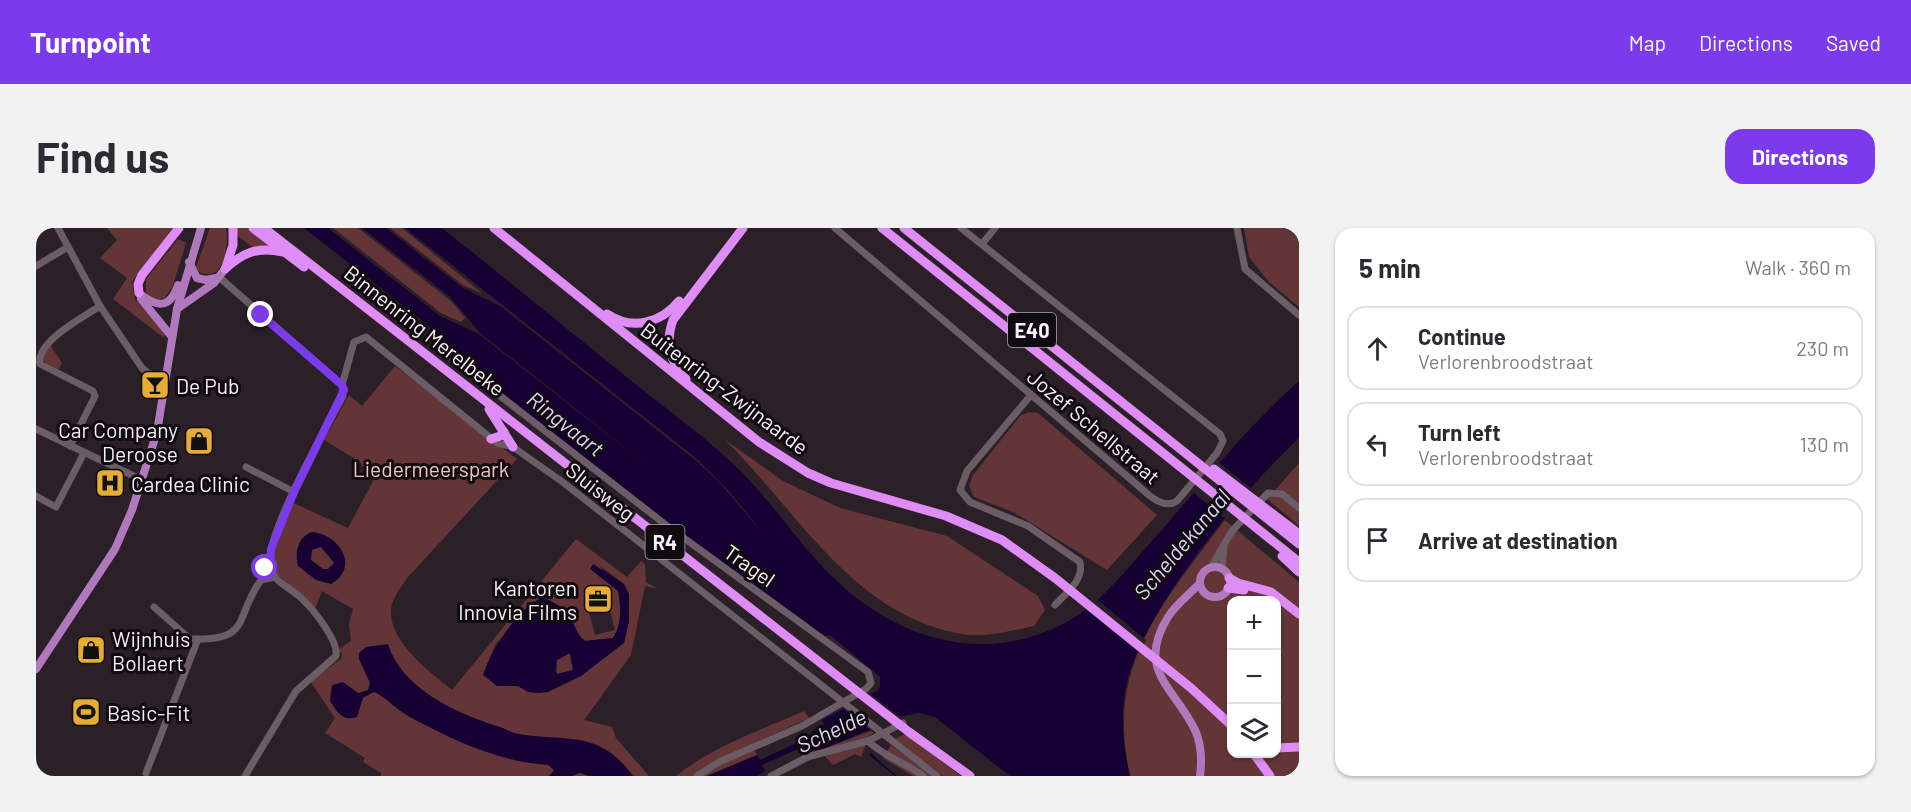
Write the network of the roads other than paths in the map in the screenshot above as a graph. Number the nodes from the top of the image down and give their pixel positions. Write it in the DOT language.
graph roads {
  1 [pos="58,228"];
  2 [pos="179,228"];
  3 [pos="201,228"];
  4 [pos="232,228"];
  5 [pos="253,228"];
  6 [pos="264,228"];
  7 [pos="494,228"];
  8 [pos="736,228"];
  9 [pos="744,228"];
  10 [pos="835,228"];
  11 [pos="882,228"];
  12 [pos="904,228"];
  13 [pos="961,228"];
  14 [pos="995,228"];
  15 [pos="1237,228"];
  16 [pos="982,244"];
  17 [pos="68,247"];
  18 [pos="286,253"];
  19 [pos="189,262"];
  20 [pos="36,266"];
  21 [pos="222,273"];
  22 [pos="185,277"];
  23 [pos="139,293"];
  24 [pos="354,298"];
  25 [pos="100,306"];
  26 [pos="177,309"];
  27 [pos="593,309"];
  28 [pos="1299,315"];
  29 [pos="172,337"];
  30 [pos="449,356"];
  31 [pos="166,378"];
  32 [pos="342,385"];
  33 [pos="1030,395"];
  34 [pos="480,397"];
  35 [pos="704,399"];
  36 [pos="36,429"];
  37 [pos="504,432"];
  38 [pos="491,439"];
  39 [pos="70,446"];
  40 [pos="513,447"];
  41 [pos="84,453"];
  42 [pos="246,467"];
  43 [pos="142,480"];
  44 [pos="294,492"];
  45 [pos="36,496"];
  46 [pos="1299,508"];
  47 [pos="1270,515"];
  48 [pos="1246,520"];
  49 [pos="1257,530"];
  50 [pos="1299,534"];
  51 [pos="1224,543"];
  52 [pos="1299,544"];
  53 [pos="1299,562"];
  54 [pos="270,564"];
  55 [pos="1211,567"];
  56 [pos="1222,569"];
  57 [pos="1299,572"];
  58 [pos="275,578"];
  59 [pos="261,580"];
  60 [pos="1229,583"];
  61 [pos="1202,588"];
  62 [pos="1264,596"];
  63 [pos="1056,605"];
  64 [pos="1281,606"];
  65 [pos="154,607"];
  66 [pos="1299,614"];
  67 [pos="1299,621"];
  68 [pos="198,639"];
  69 [pos="36,669"];
  70 [pos="1227,721"];
  71 [pos="904,723"];
  72 [pos="868,741"];
  73 [pos="1299,747"];
  74 [pos="1281,748"];
  75 [pos="1257,758"];
  76 [pos="146,773"];
  77 [pos="245,776"];
  78 [pos="697,776"];
  79 [pos="771,776"];
  80 [pos="923,776"];
  81 [pos="937,776"];
  82 [pos="970,776"];
  83 [pos="1200,776"];
  84 [pos="1270,776"];
  1 -- 17 [label="street"];
  2 -- 23 [label="highway"];
  3 -- 19 [label="main road"];
  4 -- 21 [label="highway"];
  5 -- 18 [label="highway"];
  6 -- 24 [label="highway, Binnenring Merelbeke / R4"];
  7 -- 27 [label="highway, Buitenring-Zwijnaarde"];
  8 -- 27 [label="highway"];
  9 -- 35 [label="highway"];
  10 -- 33 [label="street, Jozef Schellstraat"];
  11 -- 48 [label="highway, E40"];
  12 -- 47 [label="highway, E40"];
  13 -- 16 [label="street"];
  14 -- 16 [label="street"];
  15 -- 28 [label="street"];
  16 -- 33 [label="street, Jozef Schellstraat"];
  17 -- 20 [label="street"];
  17 -- 25 [label="street"];
  18 -- 21 [label="highway"];
  18 -- 24 [label="highway"];
  19 -- 21 [label="main road"];
  19 -- 22 [label="main road"];
  21 -- 26 [label="main road"];
  21 -- 32 [label="street"];
  22 -- 23 [label="main road"];
  22 -- 26 [label="main road"];
  23 -- 29 [label="main road"];
  24 -- 34 [label="highway, Binnenring Merelbeke / R4"];
  25 -- 31 [label="street"];
  25 -- 39 [label="street"];
  26 -- 29 [label="main road"];
  27 -- 35 [label="highway, Buitenring-Zwijnaarde"];
  29 -- 31 [label="main road"];
  30 -- 78 [label="street, Tragel"];
  31 -- 43 [label="main road"];
  32 -- 38 [label="street, Sluisweg"];
  32 -- 44 [label="street"];
  33 -- 63 [label="street"];
  34 -- 37 [label="highway, R4"];
  34 -- 82 [label="highway, Binnenring Merelbeke / R4"];
  35 -- 70 [label="highway, Buitenring-Zwijnaarde"];
  36 -- 39 [label="street"];
  37 -- 38 [label="highway"];
  37 -- 40 [label="highway, R4"];
  38 -- 40 [label="street, Sluisweg"];
  39 -- 41 [label="street"];
  40 -- 81 [label="street, Sluisweg / R4"];
  41 -- 43 [label="street"];
  41 -- 45 [label="street"];
  42 -- 44 [label="street"];
  43 -- 69 [label="main road"];
  44 -- 54 [label="street"];
  46 -- 48 [label="street"];
  47 -- 50 [label="highway"];
  47 -- 52 [label="highway, E40"];
  48 -- 49 [label="highway, E40"];
  48 -- 51 [label="street"];
  49 -- 53 [label="highway, E40"];
  49 -- 57 [label="highway"];
  51 -- 55 [label="street"];
  51 -- 56 [label="street"];
  54 -- 58 [label="street"];
  54 -- 59 [label="street"];
  55 -- 56 [label="main road"];
  55 -- 61 [label="main road"];
  56 -- 60 [label="main road"];
  58 -- 59 [label="street"];
  58 -- 77 [label="street"];
  59 -- 68 [label="street"];
  60 -- 61 [label="main road"];
  60 -- 62 [label="highway"];
  60 -- 66 [label="highway"];
  61 -- 83 [label="main road"];
  64 -- 67 [label="highway"];
  65 -- 68 [label="street"];
  68 -- 76 [label="street"];
  71 -- 72 [label="street"];
  72 -- 79 [label="street"];
  72 -- 80 [label="street"];
  73 -- 74 [label="highway"];
  75 -- 84 [label="highway"];
}
